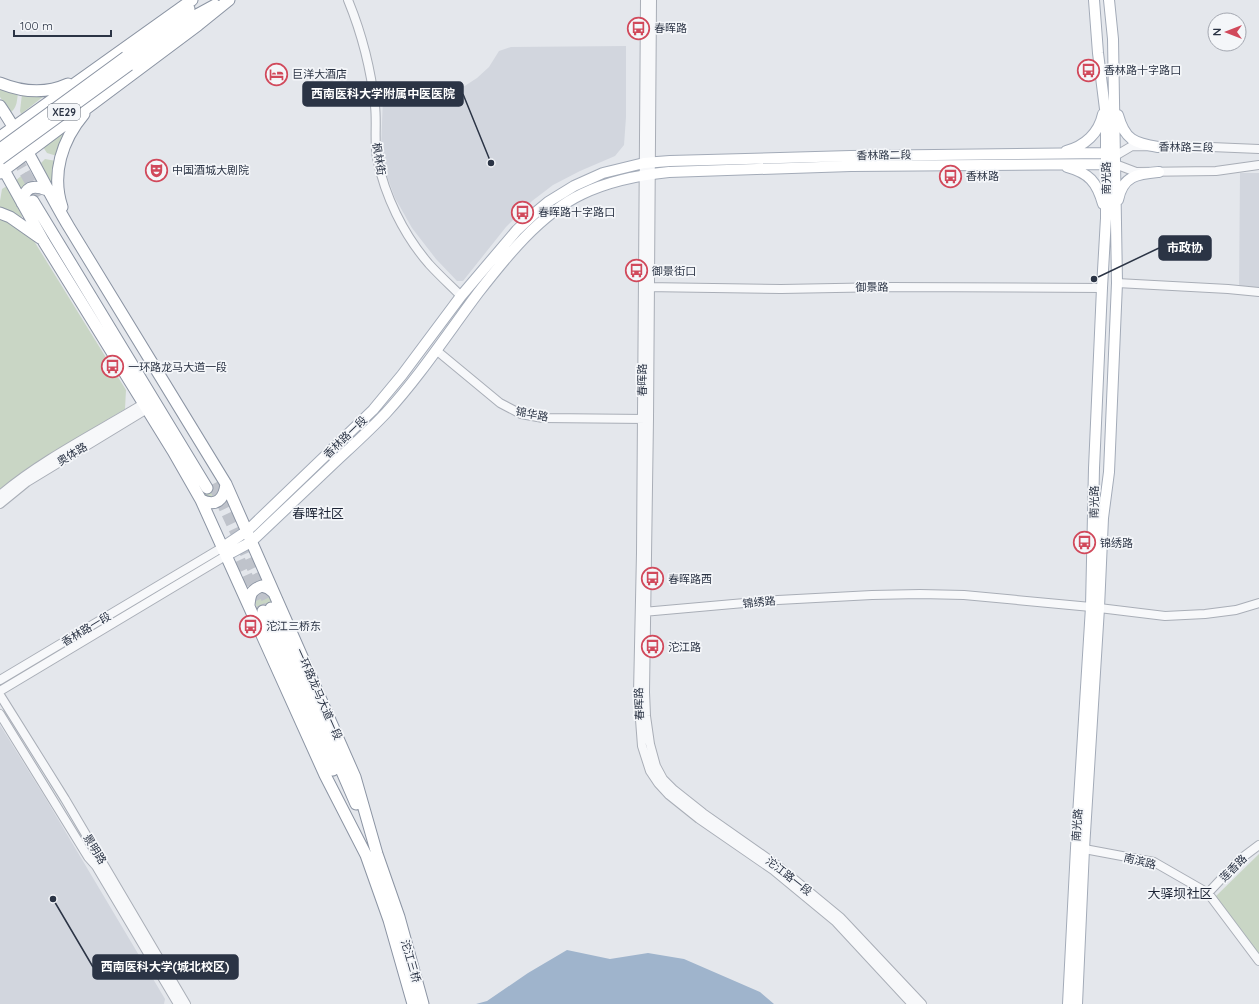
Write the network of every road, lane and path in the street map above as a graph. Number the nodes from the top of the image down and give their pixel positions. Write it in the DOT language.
graph roads {
  1 [pos="192,0"];
  2 [pos="198,0"];
  3 [pos="223,0"];
  4 [pos="229,0"];
  5 [pos="348,0"];
  6 [pos="645,0"];
  7 [pos="652,0"];
  8 [pos="1094,0"];
  9 [pos="1109,0"];
  10 [pos="127,61"];
  11 [pos="84,78"];
  12 [pos="0,83"];
  13 [pos="1110,101"];
  14 [pos="94,102"];
  15 [pos="0,106"];
  16 [pos="14,126"];
  17 [pos="0,137"];
  18 [pos="1158,146"];
  19 [pos="0,149"];
  20 [pos="1259,149"];
  21 [pos="28,152"];
  22 [pos="0,159"];
  23 [pos="1057,159"];
  24 [pos="1111,159"];
  25 [pos="648,163"];
  26 [pos="1259,165"];
  27 [pos="1,169"];
  28 [pos="1160,172"];
  29 [pos="648,174"];
  30 [pos="40,196"];
  31 [pos="22,203"];
  32 [pos="0,213"];
  33 [pos="1111,216"];
  34 [pos="69,227"];
  35 [pos="44,242"];
  36 [pos="1117,283"];
  37 [pos="646,287"];
  38 [pos="1102,288"];
  39 [pos="1259,292"];
  40 [pos="461,296"];
  41 [pos="437,349"];
  42 [pos="145,406"];
  43 [pos="646,418"];
  44 [pos="226,484"];
  45 [pos="210,486"];
  46 [pos="0,495"];
  47 [pos="201,500"];
  48 [pos="0,504"];
  49 [pos="247,531"];
  50 [pos="251,542"];
  51 [pos="225,551"];
  52 [pos="273,592"];
  53 [pos="1259,603"];
  54 [pos="250,605"];
  55 [pos="1095,608"];
  56 [pos="267,610"];
  57 [pos="643,612"];
  58 [pos="0,680"];
  59 [pos="0,691"];
  60 [pos="0,695"];
  61 [pos="0,714"];
  62 [pos="649,757"];
  63 [pos="1259,845"];
  64 [pos="1080,849"];
  65 [pos="372,855"];
  66 [pos="1208,893"];
  67 [pos="394,919"];
  68 [pos="1259,961"];
  69 [pos="178,1004"];
  70 [pos="186,1004"];
  71 [pos="413,1004"];
  72 [pos="423,1004"];
  73 [pos="912,1004"];
  74 [pos="922,1004"];
  75 [pos="1068,1004"];
  76 [pos="1077,1004"];
  1 -- 11 [label="highway"];
  2 -- 10 [label="highway, XE29"];
  3 -- 10 [label="highway, XE29"];
  4 -- 14 [label="highway"];
  5 -- 40 [label="street, 枫林街"];
  6 -- 25 [label="street, 春晖路"];
  7 -- 25 [label="street, 春晖路"];
  8 -- 13 [label="main road, 南光路"];
  9 -- 13 [label="main road, 南光路"];
  10 -- 19 [label="highway, XE29, bridge"];
  10 -- 22 [label="highway, XE29, bridge"];
  11 -- 12 [label="highway"];
  11 -- 16 [label="highway"];
  13 -- 18 [label="main road"];
  13 -- 23 [label="main road"];
  13 -- 24 [label="main road, 南光路"];
  14 -- 21 [label="highway"];
  14 -- 34 [label="highway"];
  15 -- 16 [label="highway, 一环路龙马大道一段"];
  16 -- 17 [label="highway"];
  16 -- 21 [label="highway, 一环路龙马大道一段"];
  18 -- 20 [label="street, 香林路三段"];
  18 -- 24 [label="street, 香林路三段"];
  21 -- 27 [label="highway"];
  21 -- 30 [label="highway, 一环路龙马大道一段"];
  23 -- 24 [label="main road, 香林路二段"];
  23 -- 25 [label="main road, 香林路二段"];
  23 -- 29 [label="main road, 香林路二段"];
  23 -- 33 [label="main road"];
  24 -- 28 [label="street"];
  24 -- 33 [label="main road, 南光路"];
  25 -- 29 [label="street, 春晖路"];
  25 -- 40 [label="main road, 香林路一段"];
  26 -- 28 [label="street"];
  27 -- 31 [label="highway, 一环路龙马大道一段"];
  28 -- 33 [label="main road"];
  29 -- 37 [label="street, 春晖路"];
  29 -- 41 [label="main road, 香林路一段"];
  30 -- 31 [label="highway"];
  30 -- 34 [label="highway, 一环路龙马大道一段"];
  30 -- 45 [label="highway"];
  31 -- 35 [label="highway, 一环路龙马大道一段"];
  32 -- 35 [label="highway"];
  33 -- 36 [label="main road, 南光路"];
  33 -- 38 [label="main road, 南光路"];
  34 -- 44 [label="highway, 一环路龙马大道一段"];
  35 -- 42 [label="highway, 一环路龙马大道一段"];
  36 -- 39 [label="street"];
  36 -- 55 [label="main road, 南光路"];
  37 -- 38 [label="street, 御景路"];
  37 -- 43 [label="street, 春晖路"];
  38 -- 55 [label="main road, 南光路"];
  40 -- 49 [label="main road, 香林路一段"];
  41 -- 43 [label="street, 锦华路"];
  41 -- 50 [label="main road, 香林路一段"];
  42 -- 46 [label="street, 奥体路"];
  42 -- 47 [label="highway, 一环路龙马大道一段"];
  42 -- 48 [label="street, 奥体路"];
  43 -- 57 [label="street, 春晖路"];
  44 -- 47 [label="highway"];
  44 -- 49 [label="highway, 一环路龙马大道一段"];
  47 -- 51 [label="highway, 一环路龙马大道一段"];
  49 -- 50 [label="highway, 一环路龙马大道一段"];
  49 -- 51 [label="main road, 香林路一段"];
  50 -- 51 [label="main road, 香林路一段"];
  50 -- 52 [label="highway, 一环路龙马大道一段"];
  51 -- 54 [label="highway, 一环路龙马大道一段"];
  51 -- 58 [label="street, 香林路一段"];
  51 -- 59 [label="street, 香林路一段"];
  52 -- 54 [label="highway"];
  52 -- 65 [label="highway, 一环路龙马大道一段"];
  53 -- 55 [label="street, 锦绣路"];
  54 -- 65 [label="highway, 一环路龙马大道一段"];
  55 -- 57 [label="street, 锦绣路"];
  55 -- 64 [label="main road, 南光路"];
  56 -- 65 [label="highway"];
  57 -- 62 [label="street, 春晖路"];
  60 -- 70 [label="street, 景明路"];
  61 -- 69 [label="street, 景明路"];
  62 -- 73 [label="street, 沱江路一段"];
  62 -- 74 [label="street, 沱江路一段"];
  63 -- 66 [label="street, 莲香路"];
  64 -- 66 [label="street, 南滨路"];
  64 -- 75 [label="main road, 南光路"];
  64 -- 76 [label="main road, 南光路"];
  65 -- 67 [label="highway, 一环路龙马大道一段"];
  66 -- 68 [label="street, 南滨路"];
  67 -- 71 [label="highway, 沱江三桥"];
  67 -- 72 [label="highway, 沱江三桥"];
}
